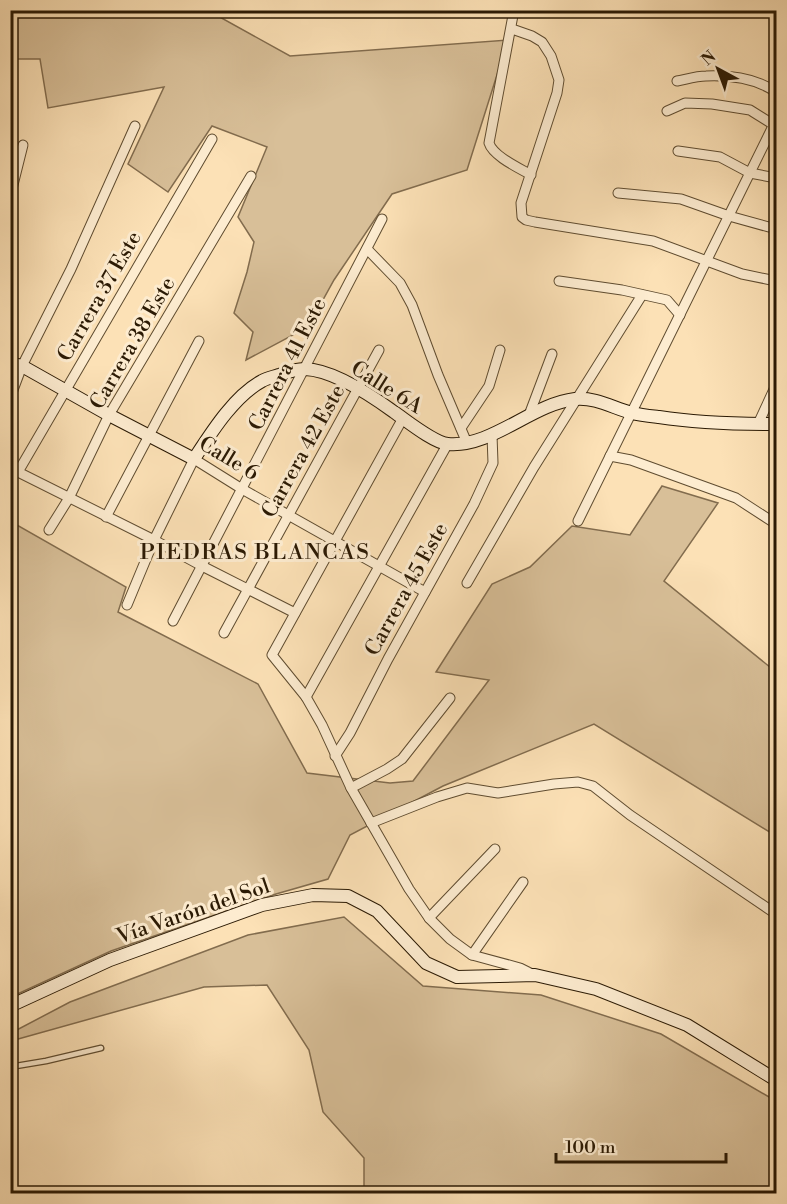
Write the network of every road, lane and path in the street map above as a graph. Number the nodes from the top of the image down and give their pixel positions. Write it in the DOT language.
graph roads {
  1 [pos="514,10"];
  2 [pos="512,29"];
  3 [pos="677,81"];
  4 [pos="777,93"];
  5 [pos="666,111"];
  6 [pos="775,122"];
  7 [pos="135,126"];
  8 [pos="212,139"];
  9 [pos="23,145"];
  10 [pos="678,151"];
  11 [pos="750,173"];
  12 [pos="531,175"];
  13 [pos="251,176"];
  14 [pos="777,178"];
  15 [pos="618,193"];
  16 [pos="10,197"];
  17 [pos="729,216"];
  18 [pos="382,219"];
  19 [pos="777,229"];
  20 [pos="367,249"];
  21 [pos="706,262"];
  22 [pos="559,280"];
  23 [pos="777,281"];
  24 [pos="642,295"];
  25 [pos="680,315"];
  26 [pos="200,341"];
  27 [pos="379,350"];
  28 [pos="500,351"];
  29 [pos="552,354"];
  30 [pos="16,364"];
  31 [pos="305,369"];
  32 [pos="777,385"];
  33 [pos="357,389"];
  34 [pos="65,390"];
  35 [pos="10,398"];
  36 [pos="577,399"];
  37 [pos="631,413"];
  38 [pos="109,415"];
  39 [pos="529,416"];
  40 [pos="403,418"];
  41 [pos="758,424"];
  42 [pos="777,424"];
  43 [pos="461,428"];
  44 [pos="492,435"];
  45 [pos="150,436"];
  46 [pos="467,443"];
  47 [pos="447,444"];
  48 [pos="610,456"];
  49 [pos="194,459"];
  50 [pos="14,470"];
  51 [pos="242,489"];
  52 [pos="69,498"];
  53 [pos="289,515"];
  54 [pos="106,517"];
  55 [pos="578,521"];
  56 [pos="777,524"];
  57 [pos="49,530"];
  58 [pos="154,540"];
  59 [pos="335,541"];
  60 [pos="202,566"];
  61 [pos="379,566"];
  62 [pos="466,583"];
  63 [pos="248,590"];
  64 [pos="425,592"];
  65 [pos="127,605"];
  66 [pos="296,613"];
  67 [pos="173,621"];
  68 [pos="224,633"];
  69 [pos="306,697"];
  70 [pos="450,698"];
  71 [pos="335,756"];
  72 [pos="351,788"];
  73 [pos="371,824"];
  74 [pos="495,849"];
  75 [pos="523,882"];
  76 [pos="777,914"];
  77 [pos="429,918"];
  78 [pos="472,955"];
  79 [pos="535,975"];
  80 [pos="10,1006"];
  81 [pos="101,1047"];
  82 [pos="10,1067"];
  83 [pos="777,1080"];
  1 -- 2 [label="street"];
  2 -- 12 [label="street"];
  2 -- 12 [label="street"];
  3 -- 4 [label="street"];
  5 -- 6 [label="street"];
  6 -- 11 [label="street"];
  7 -- 30 [label="street"];
  8 -- 34 [label="street, Carrera 37 Este"];
  9 -- 16 [label="street"];
  10 -- 11 [label="street"];
  11 -- 14 [label="street"];
  11 -- 17 [label="street"];
  12 -- 21 [label="street"];
  13 -- 38 [label="street, Carrera 38 Este"];
  15 -- 17 [label="street"];
  17 -- 19 [label="street"];
  17 -- 21 [label="street"];
  18 -- 20 [label="street, Carrera 41 Este"];
  20 -- 31 [label="street, Carrera 41 Este"];
  20 -- 43 [label="street"];
  21 -- 23 [label="street"];
  21 -- 25 [label="street"];
  22 -- 24 [label="street"];
  24 -- 25 [label="street"];
  24 -- 36 [label="street"];
  25 -- 37 [label="street"];
  26 -- 45 [label="street"];
  27 -- 33 [label="street, Carrera 42 Este"];
  28 -- 43 [label="street"];
  29 -- 39 [label="street"];
  30 -- 34 [label="street, Calle 6"];
  30 -- 35 [label="street"];
  31 -- 33 [label="street, Calle 6A"];
  31 -- 49 [label="street"];
  31 -- 51 [label="street, Carrera 41 Este"];
  32 -- 41 [label="street"];
  33 -- 40 [label="street, Calle 6A"];
  33 -- 53 [label="street, Carrera 42 Este"];
  34 -- 38 [label="street, Calle 6"];
  34 -- 50 [label="street, Carrera 37 Este"];
  36 -- 37 [label="street"];
  36 -- 39 [label="street"];
  36 -- 62 [label="street"];
  37 -- 41 [label="street"];
  37 -- 48 [label="street"];
  38 -- 45 [label="street, Calle 6"];
  38 -- 52 [label="street, Carrera 38 Este"];
  39 -- 44 [label="street"];
  40 -- 47 [label="street, Calle 6A"];
  40 -- 59 [label="street"];
  41 -- 42 [label="street"];
  43 -- 46 [label="street"];
  44 -- 46 [label="street"];
  44 -- 64 [label="street, Carrera 45 Este"];
  45 -- 49 [label="street, Calle 6"];
  45 -- 54 [label="street"];
  46 -- 47 [label="street"];
  47 -- 61 [label="street"];
  48 -- 55 [label="street"];
  48 -- 56 [label="street"];
  49 -- 51 [label="street, Calle 6"];
  49 -- 58 [label="street"];
  50 -- 52 [label="street"];
  51 -- 53 [label="street, Calle 6"];
  51 -- 60 [label="street, Carrera 41 Este"];
  52 -- 54 [label="street"];
  52 -- 57 [label="street, Carrera 38 Este"];
  53 -- 59 [label="street, Calle 6"];
  53 -- 63 [label="street, Carrera 42 Este"];
  54 -- 58 [label="street"];
  58 -- 60 [label="street"];
  58 -- 65 [label="street"];
  59 -- 61 [label="street, Calle 6"];
  59 -- 66 [label="street"];
  60 -- 63 [label="street"];
  60 -- 67 [label="street, Carrera 41 Este"];
  61 -- 64 [label="street, Calle 6"];
  61 -- 69 [label="street"];
  63 -- 66 [label="street"];
  63 -- 68 [label="street, Carrera 42 Este"];
  64 -- 71 [label="street, Carrera 45 Este"];
  66 -- 69 [label="street"];
  69 -- 71 [label="street"];
  70 -- 72 [label="street"];
  71 -- 72 [label="street"];
  72 -- 73 [label="street"];
  73 -- 76 [label="street"];
  73 -- 77 [label="street"];
  74 -- 77 [label="street"];
  75 -- 78 [label="street"];
  77 -- 78 [label="street"];
  78 -- 79 [label="street"];
  79 -- 80 [label="street, Vía Varón del Sol"];
  79 -- 83 [label="street, Vía Varón del Sol"];
  81 -- 82 [label="lane"];
}
